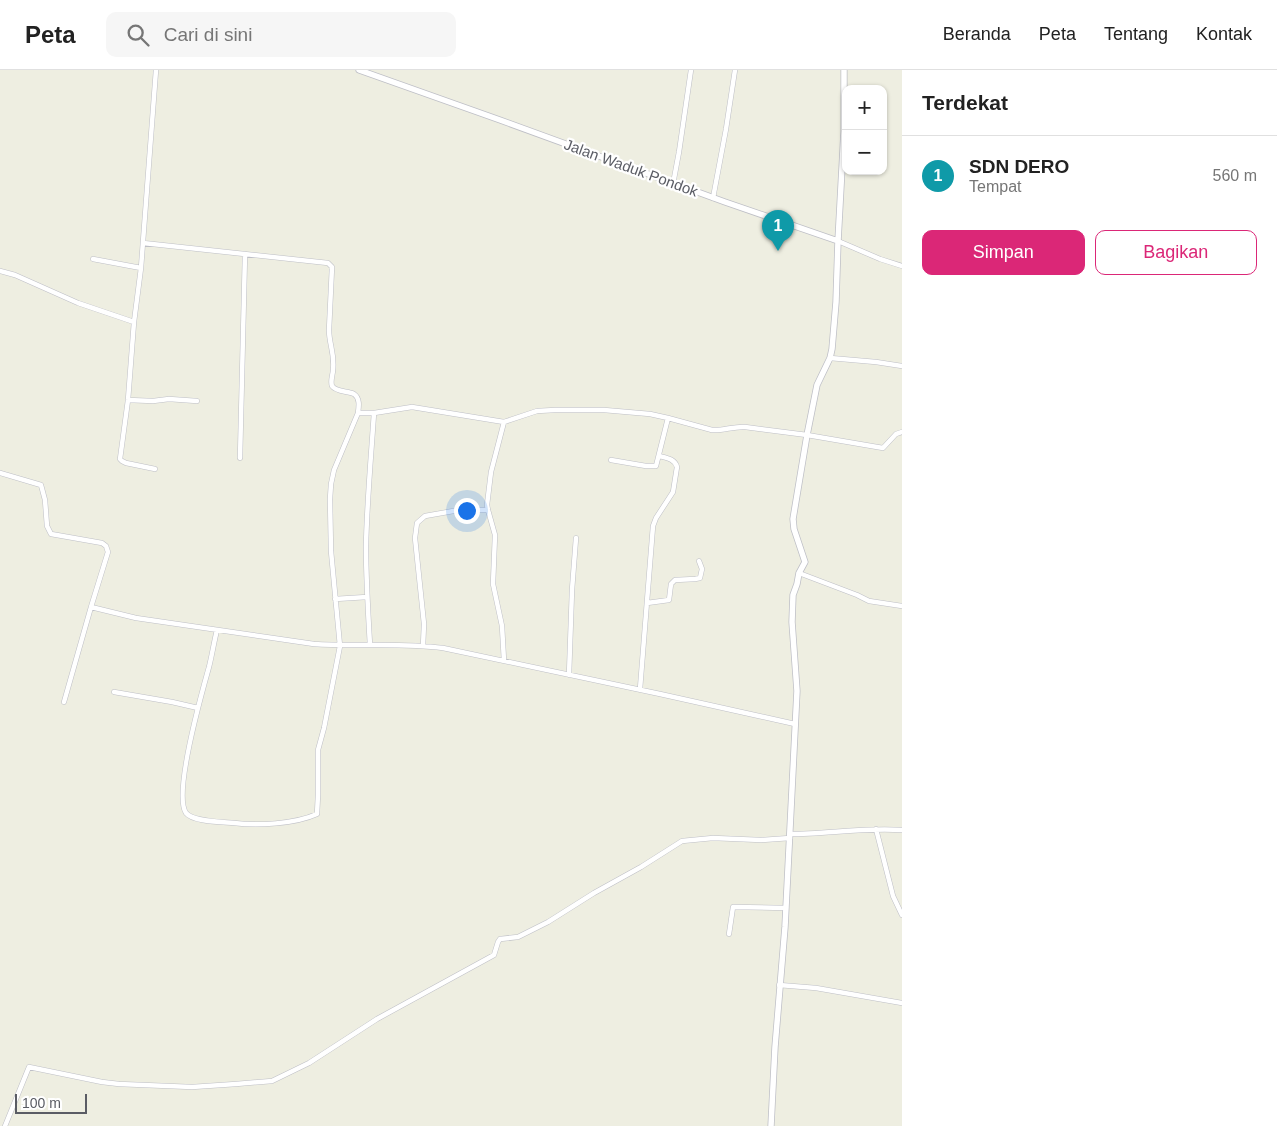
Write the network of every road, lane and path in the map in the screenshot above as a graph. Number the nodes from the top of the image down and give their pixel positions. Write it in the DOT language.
graph roads {
  1 [pos="156,70"];
  2 [pos="359,70"];
  3 [pos="691,70"];
  4 [pos="735,70"];
  5 [pos="844,70"];
  6 [pos="673,184"];
  7 [pos="713,198"];
  8 [pos="838,241"];
  9 [pos="143,243"];
  10 [pos="245,254"];
  11 [pos="93,259"];
  12 [pos="902,266"];
  13 [pos="141,268"];
  14 [pos="0,271"];
  15 [pos="134,322"];
  16 [pos="830,358"];
  17 [pos="902,366"];
  18 [pos="128,400"];
  19 [pos="197,401"];
  20 [pos="358,413"];
  21 [pos="374,413"];
  22 [pos="668,418"];
  23 [pos="504,422"];
  24 [pos="902,432"];
  25 [pos="807,435"];
  26 [pos="659,456"];
  27 [pos="240,458"];
  28 [pos="611,460"];
  29 [pos="155,468"];
  30 [pos="0,473"];
  31 [pos="488,510"];
  32 [pos="576,538"];
  33 [pos="699,561"];
  34 [pos="799,573"];
  35 [pos="367,597"];
  36 [pos="335,599"];
  37 [pos="647,603"];
  38 [pos="902,606"];
  39 [pos="91,607"];
  40 [pos="217,630"];
  41 [pos="370,645"];
  42 [pos="340,646"];
  43 [pos="423,646"];
  44 [pos="504,661"];
  45 [pos="570,675"];
  46 [pos="640,689"];
  47 [pos="114,692"];
  48 [pos="64,702"];
  49 [pos="198,708"];
  50 [pos="795,724"];
  51 [pos="876,829"];
  52 [pos="902,830"];
  53 [pos="790,836"];
  54 [pos="786,908"];
  55 [pos="902,915"];
  56 [pos="729,934"];
  57 [pos="779,986"];
  58 [pos="902,1003"];
  59 [pos="6,1126"];
  60 [pos="771,1126"];
  1 -- 9 [label="street"];
  2 -- 6 [label="street, Jalan Waduk Pondok"];
  3 -- 6 [label="street"];
  4 -- 7 [label="street"];
  5 -- 8 [label="street"];
  6 -- 7 [label="street, Jalan Waduk Pondok"];
  7 -- 8 [label="street, Jalan Waduk Pondok"];
  8 -- 12 [label="street, Jalan Waduk Pondok"];
  8 -- 16 [label="street"];
  9 -- 10 [label="street"];
  9 -- 13 [label="street"];
  10 -- 20 [label="street"];
  10 -- 27 [label="street"];
  11 -- 13 [label="street"];
  13 -- 15 [label="street"];
  14 -- 15 [label="street"];
  15 -- 18 [label="street"];
  16 -- 17 [label="street"];
  16 -- 25 [label="street"];
  18 -- 19 [label="street"];
  18 -- 29 [label="street"];
  20 -- 21 [label="street"];
  20 -- 36 [label="street"];
  21 -- 23 [label="street"];
  21 -- 35 [label="street"];
  22 -- 23 [label="street"];
  22 -- 25 [label="street"];
  22 -- 26 [label="street"];
  23 -- 31 [label="street"];
  24 -- 25 [label="street"];
  25 -- 34 [label="street"];
  26 -- 28 [label="street"];
  26 -- 37 [label="street"];
  30 -- 39 [label="street"];
  31 -- 43 [label="street"];
  31 -- 44 [label="street"];
  32 -- 45 [label="street"];
  33 -- 37 [label="street"];
  34 -- 38 [label="street"];
  34 -- 50 [label="street"];
  35 -- 36 [label="street"];
  35 -- 41 [label="street"];
  36 -- 42 [label="street"];
  37 -- 46 [label="street"];
  39 -- 40 [label="street"];
  39 -- 48 [label="street"];
  40 -- 42 [label="street"];
  40 -- 49 [label="street"];
  41 -- 42 [label="street"];
  41 -- 43 [label="street"];
  42 -- 49 [label="street"];
  43 -- 44 [label="street"];
  44 -- 45 [label="street"];
  45 -- 46 [label="street"];
  46 -- 50 [label="street"];
  47 -- 49 [label="street"];
  50 -- 53 [label="street"];
  51 -- 52 [label="street"];
  51 -- 53 [label="street"];
  51 -- 55 [label="street"];
  53 -- 54 [label="street"];
  53 -- 59 [label="street"];
  54 -- 56 [label="street"];
  54 -- 57 [label="street"];
  57 -- 58 [label="street"];
  57 -- 60 [label="street"];
}
